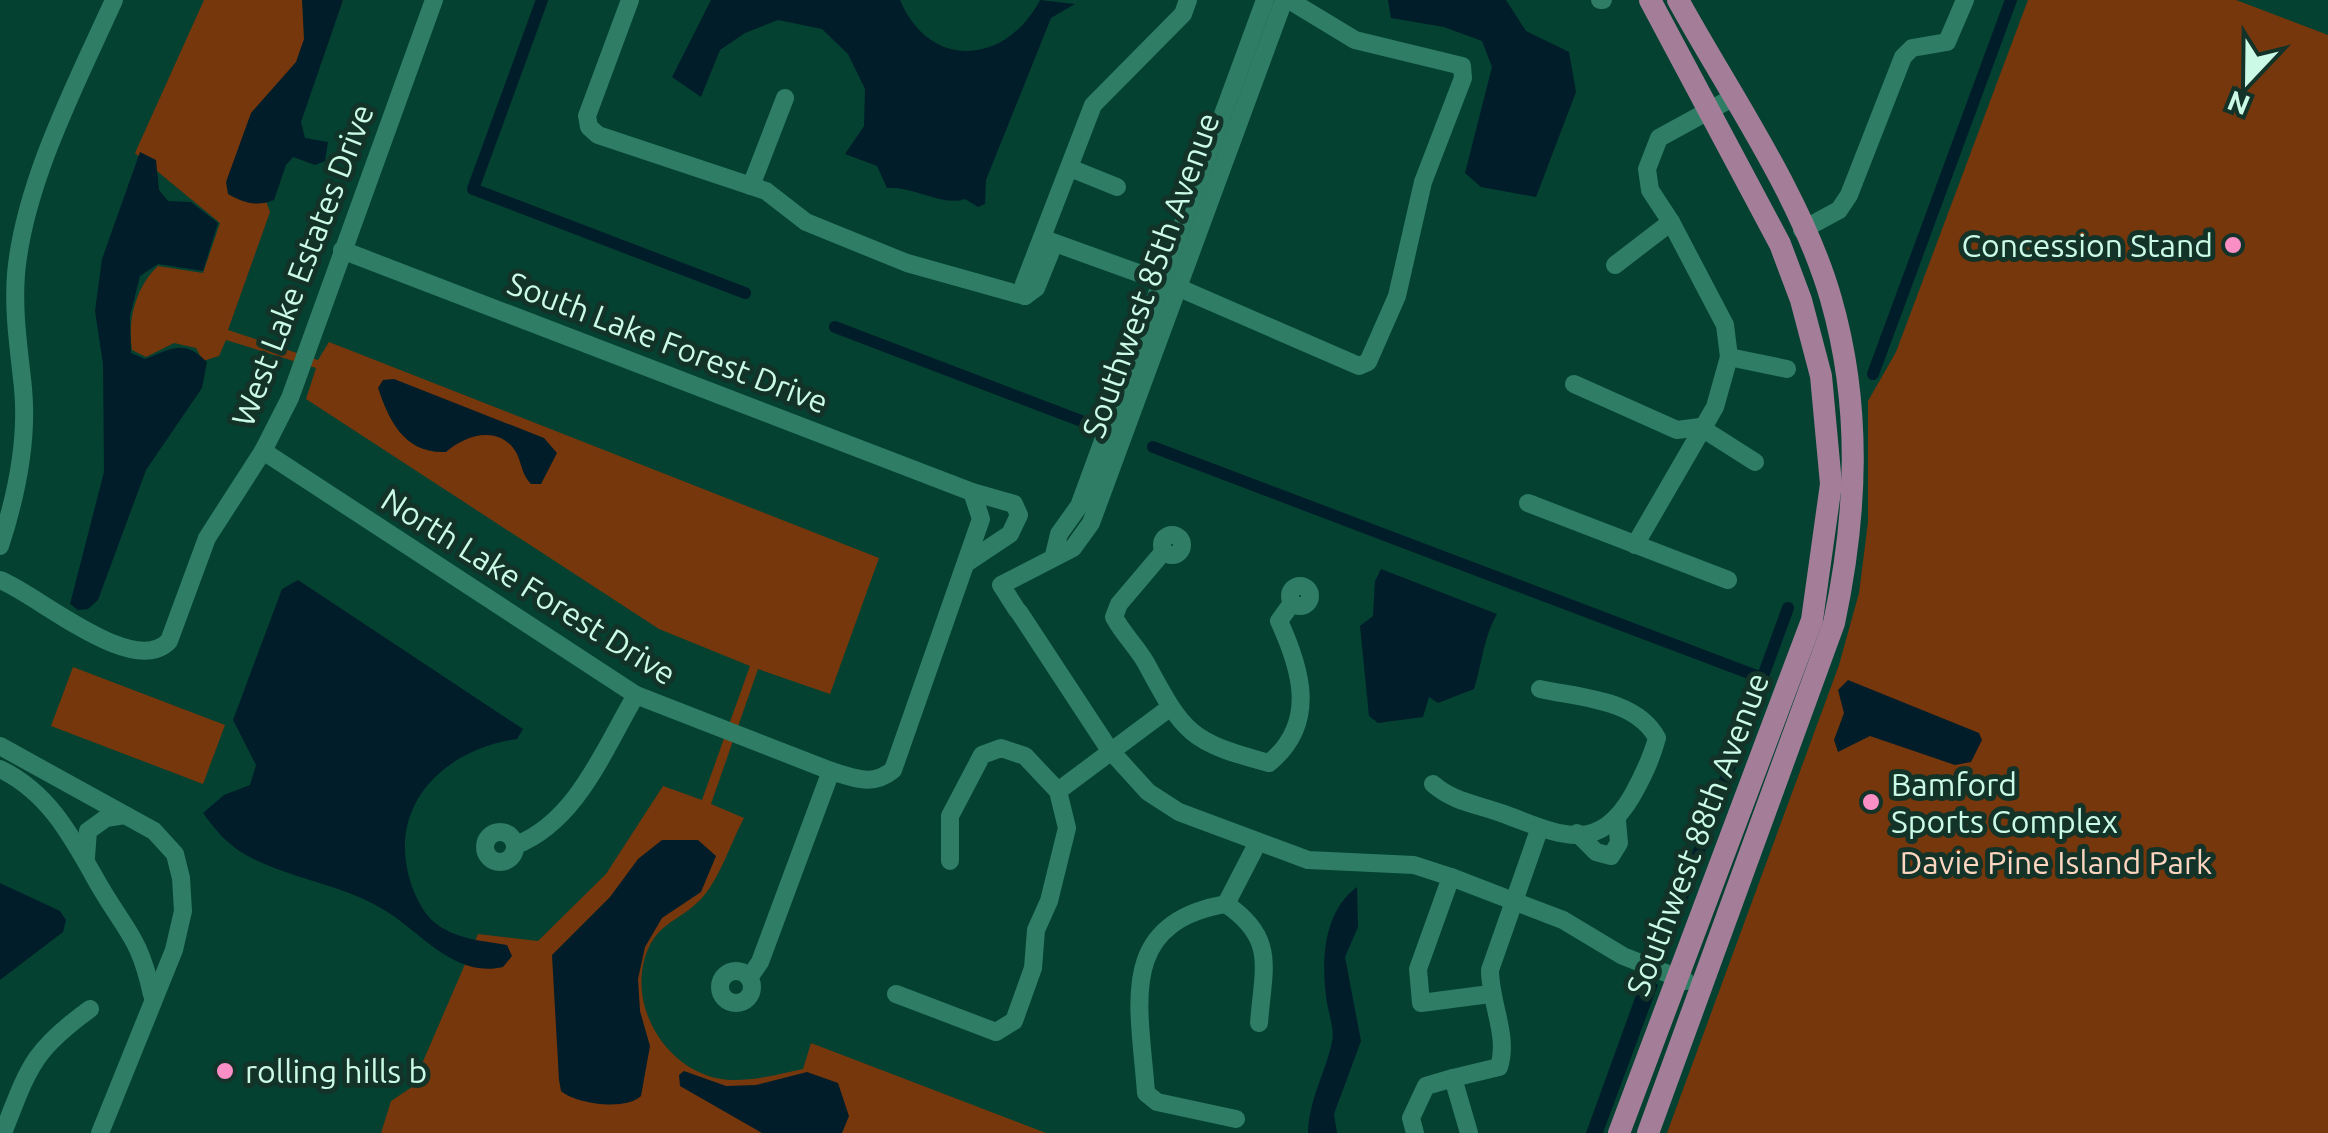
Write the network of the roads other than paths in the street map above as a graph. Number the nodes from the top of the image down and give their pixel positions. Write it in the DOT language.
graph roads {
  1 [pos="114,0"];
  2 [pos="434,0"];
  3 [pos="630,0"];
  4 [pos="1188,0"];
  5 [pos="1264,0"];
  6 [pos="1286,0"];
  7 [pos="1650,0"];
  8 [pos="1678,0"];
  9 [pos="1965,0"];
  10 [pos="785,98"];
  11 [pos="1732,98"];
  12 [pos="1708,108"];
  13 [pos="1075,170"];
  14 [pos="751,186"];
  15 [pos="1117,187"];
  16 [pos="1672,222"];
  17 [pos="1802,230"];
  18 [pos="1050,236"];
  19 [pos="342,250"];
  20 [pos="1615,265"];
  21 [pos="1167,282"];
  22 [pos="1729,358"];
  23 [pos="1787,369"];
  24 [pos="1574,384"];
  25 [pos="1700,427"];
  26 [pos="263,451"];
  27 [pos="1755,462"];
  28 [pos="972,492"];
  29 [pos="1528,502"];
  30 [pos="982,519"];
  31 [pos="1005,538"];
  32 [pos="1635,545"];
  33 [pos="0,546"];
  34 [pos="1164,551"];
  35 [pos="968,562"];
  36 [pos="0,580"];
  37 [pos="1728,580"];
  38 [pos="1292,603"];
  39 [pos="1540,688"];
  40 [pos="636,695"];
  41 [pos="1168,708"];
  42 [pos="0,746"];
  43 [pos="1110,749"];
  44 [pos="0,769"];
  45 [pos="832,771"];
  46 [pos="1434,784"];
  47 [pos="1058,791"];
  48 [pos="126,814"];
  49 [pos="1617,821"];
  50 [pos="1539,830"];
  51 [pos="1578,834"];
  52 [pos="1257,844"];
  53 [pos="516,845"];
  54 [pos="86,857"];
  55 [pos="950,861"];
  56 [pos="1451,876"];
  57 [pos="1512,900"];
  58 [pos="1226,904"];
  59 [pos="179,934"];
  60 [pos="135,937"];
  61 [pos="1676,977"];
  62 [pos="750,978"];
  63 [pos="1702,987"];
  64 [pos="896,994"];
  65 [pos="1490,994"];
  66 [pos="152,996"];
  67 [pos="90,1008"];
  68 [pos="1259,1023"];
  69 [pos="1453,1078"];
  70 [pos="1236,1119"];
  71 [pos="4,1133"];
  72 [pos="100,1133"];
  73 [pos="1415,1133"];
  74 [pos="1469,1133"];
  75 [pos="1620,1133"];
  76 [pos="1648,1133"];
  1 -- 33 [label="street"];
  2 -- 19 [label="street, West Lake Estates Drive"];
  3 -- 14 [label="street"];
  4 -- 13 [label="street"];
  5 -- 21 [label="street, Southwest 85th Avenue"];
  6 -- 21 [label="street, Southwest 85th Avenue"];
  6 -- 21 [label="street"];
  7 -- 12 [label="main road, Southwest 88th Avenue"];
  8 -- 11 [label="main road, Southwest 88th Avenue"];
  9 -- 17 [label="street"];
  10 -- 14 [label="street"];
  11 -- 12 [label="street"];
  11 -- 17 [label="main road, Southwest 88th Avenue"];
  12 -- 16 [label="street"];
  12 -- 61 [label="main road, Southwest 88th Avenue"];
  13 -- 15 [label="street"];
  13 -- 18 [label="street"];
  14 -- 18 [label="street"];
  16 -- 20 [label="street"];
  16 -- 22 [label="street"];
  17 -- 63 [label="main road, Southwest 88th Avenue"];
  18 -- 21 [label="street"];
  19 -- 26 [label="street, West Lake Estates Drive"];
  19 -- 28 [label="street, South Lake Forest Drive"];
  21 -- 43 [label="street, Southwest 85th Avenue"];
  22 -- 23 [label="street"];
  22 -- 25 [label="street"];
  24 -- 25 [label="street"];
  25 -- 27 [label="street"];
  25 -- 32 [label="street"];
  26 -- 36 [label="street, West Lake Estates Drive"];
  26 -- 40 [label="street, North Lake Forest Drive"];
  28 -- 30 [label="street"];
  28 -- 31 [label="street, South Lake Forest Drive"];
  29 -- 32 [label="street"];
  30 -- 31 [label="street"];
  30 -- 35 [label="street, North Lake Forest Drive"];
  31 -- 35 [label="street"];
  32 -- 37 [label="street"];
  34 -- 41 [label="street"];
  35 -- 45 [label="street, North Lake Forest Drive"];
  38 -- 41 [label="street"];
  39 -- 49 [label="street"];
  40 -- 45 [label="street, North Lake Forest Drive"];
  40 -- 53 [label="street"];
  41 -- 43 [label="street"];
  42 -- 48 [label="street"];
  43 -- 47 [label="street"];
  43 -- 52 [label="street"];
  44 -- 54 [label="street"];
  45 -- 62 [label="street"];
  46 -- 50 [label="street"];
  47 -- 55 [label="street"];
  47 -- 64 [label="street"];
  48 -- 54 [label="street"];
  48 -- 59 [label="street"];
  49 -- 51 [label="street"];
  49 -- 51 [label="street"];
  50 -- 51 [label="street"];
  50 -- 57 [label="street"];
  52 -- 56 [label="street"];
  52 -- 58 [label="street"];
  54 -- 60 [label="street"];
  56 -- 57 [label="street"];
  56 -- 65 [label="street"];
  57 -- 61 [label="street"];
  57 -- 65 [label="street"];
  58 -- 68 [label="street"];
  58 -- 70 [label="street"];
  59 -- 60 [label="street"];
  59 -- 66 [label="street"];
  60 -- 66 [label="street"];
  61 -- 63 [label="street"];
  61 -- 75 [label="main road, Southwest 88th Avenue"];
  63 -- 76 [label="main road, Southwest 88th Avenue"];
  65 -- 69 [label="street"];
  66 -- 72 [label="street"];
  67 -- 71 [label="street"];
  69 -- 73 [label="street"];
  69 -- 74 [label="street"];
}
